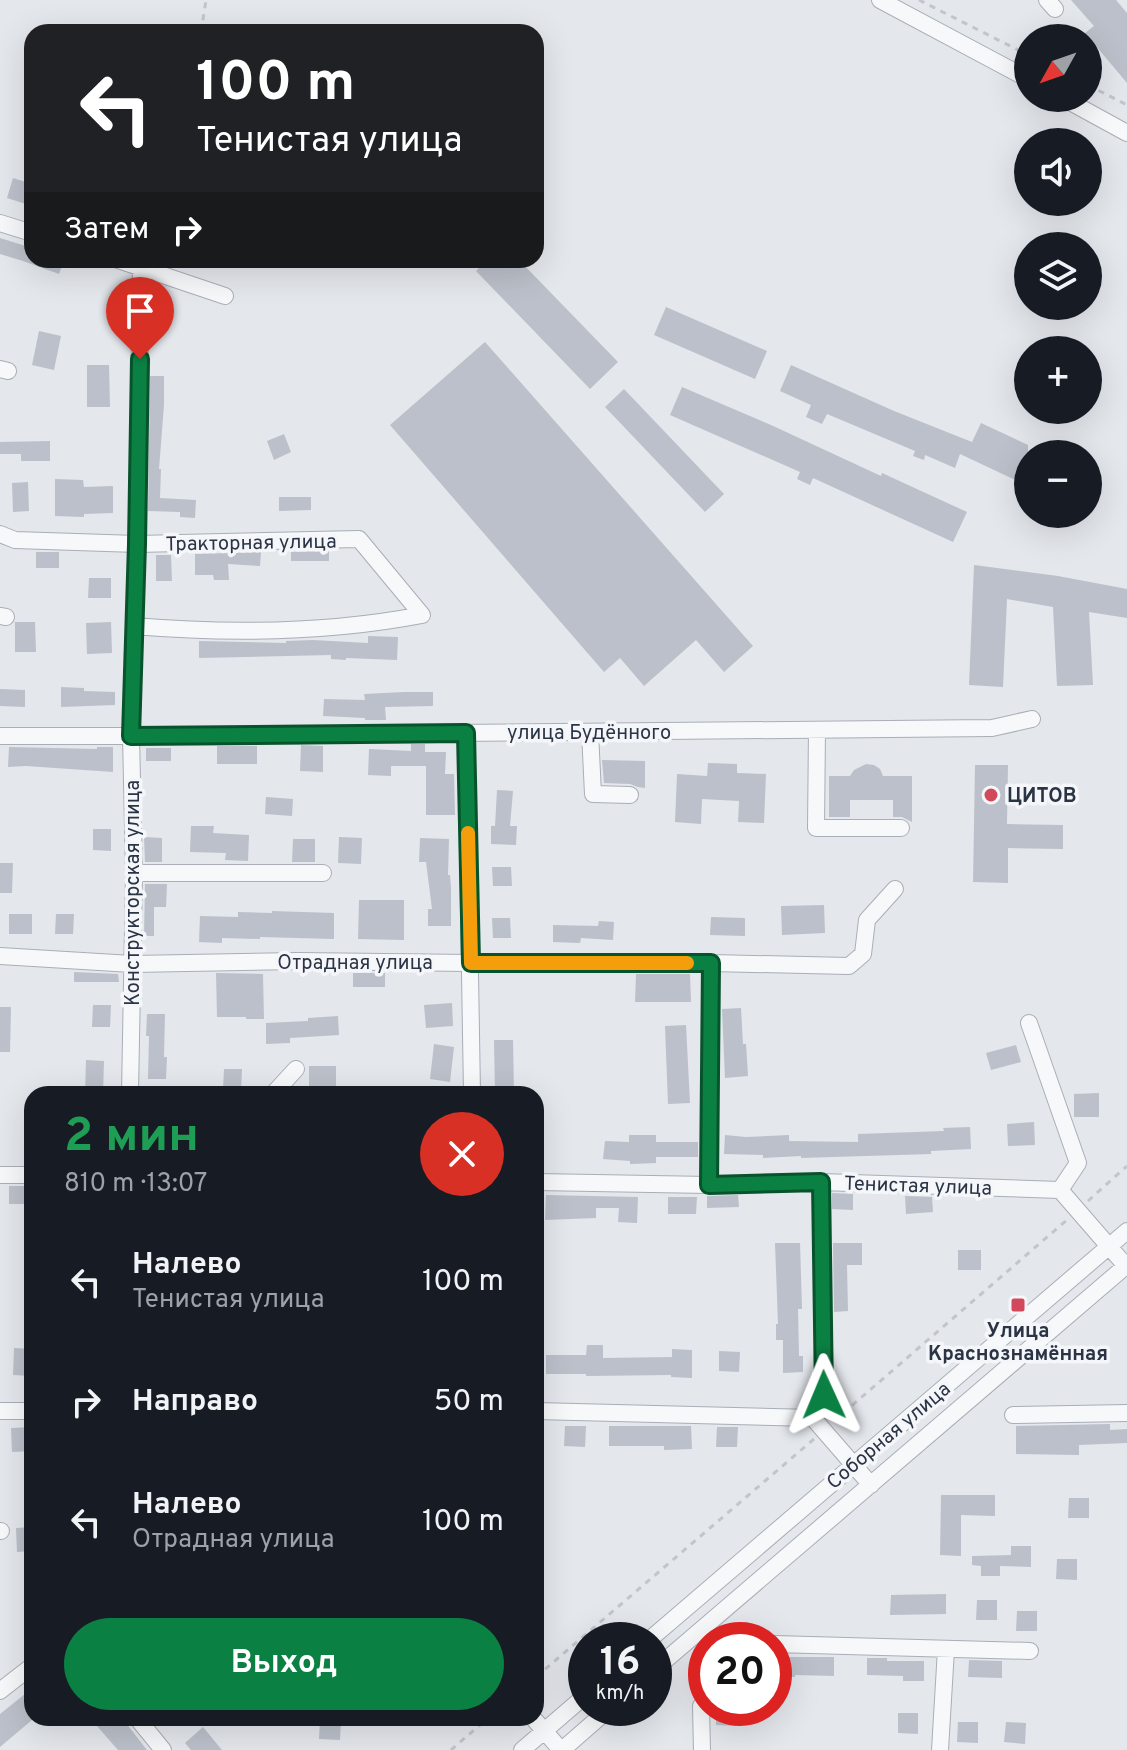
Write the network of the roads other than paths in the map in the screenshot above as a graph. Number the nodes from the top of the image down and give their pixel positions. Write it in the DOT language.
graph roads {
  1 [pos="892,2"];
  2 [pos="1014,71"];
  3 [pos="1089,112"];
  4 [pos="1127,133"];
  5 [pos="0,223"];
  6 [pos="24,230"];
  7 [pos="143,268"];
  8 [pos="153,268"];
  9 [pos="225,296"];
  10 [pos="0,534"];
  11 [pos="137,544"];
  12 [pos="134,626"];
  13 [pos="1032,719"];
  14 [pos="817,730"];
  15 [pos="590,732"];
  16 [pos="466,733"];
  17 [pos="0,736"];
  18 [pos="131,736"];
  19 [pos="630,795"];
  20 [pos="901,828"];
  21 [pos="134,873"];
  22 [pos="323,873"];
  23 [pos="895,889"];
  24 [pos="0,956"];
  25 [pos="471,963"];
  26 [pos="711,963"];
  27 [pos="132,964"];
  28 [pos="1029,1023"];
  29 [pos="296,1069"];
  30 [pos="130,1086"];
  31 [pos="280,1086"];
  32 [pos="472,1086"];
  33 [pos="0,1175"];
  34 [pos="24,1175"];
  35 [pos="544,1182"];
  36 [pos="821,1182"];
  37 [pos="709,1185"];
  38 [pos="1060,1190"];
  39 [pos="1127,1231"];
  40 [pos="1109,1247"];
  41 [pos="1126,1265"];
  42 [pos="0,1411"];
  43 [pos="24,1411"];
  44 [pos="544,1411"];
  45 [pos="1127,1413"];
  46 [pos="1013,1415"];
  47 [pos="813,1418"];
  48 [pos="853,1464"];
  49 [pos="871,1485"];
  50 [pos="670,1622"];
  51 [pos="792,1645"];
  52 [pos="946,1649"];
  53 [pos="1030,1651"];
  54 [pos="672,1655"];
  55 [pos="24,1672"];
  56 [pos="0,1691"];
  57 [pos="568,1706"];
  58 [pos="544,1721"];
  59 [pos="144,1726"];
  60 [pos="538,1726"];
  61 [pos="541,1726"];
  62 [pos="589,1726"];
  63 [pos="701,1726"];
  64 [pos="163,1750"];
  65 [pos="522,1750"];
  66 [pos="562,1750"];
  67 [pos="702,1750"];
  68 [pos="940,1750"];
  1 -- 2 [label="street"];
  3 -- 4 [label="street"];
  5 -- 6 [label="street"];
  7 -- 11 [label="street, Конструкторская улица"];
  8 -- 9 [label="street"];
  10 -- 11 [label="street, Тракторная улица"];
  11 -- 12 [label="street, Конструкторская улица"];
  11 -- 12 [label="street, Тракторная улица"];
  12 -- 18 [label="street, Конструкторская улица"];
  13 -- 14 [label="street, улица Будённого"];
  14 -- 15 [label="street, улица Будённого"];
  14 -- 20 [label="street"];
  15 -- 16 [label="street, улица Будённого"];
  15 -- 19 [label="street"];
  16 -- 18 [label="street, улица Будённого"];
  16 -- 25 [label="street"];
  17 -- 18 [label="street, улица Будённого"];
  18 -- 21 [label="street, Конструкторская улица"];
  21 -- 22 [label="street"];
  21 -- 27 [label="street, Конструкторская улица"];
  23 -- 26 [label="street, Отрадная улица"];
  24 -- 27 [label="street, Отрадная улица"];
  25 -- 26 [label="street, Отрадная улица"];
  25 -- 27 [label="street, Отрадная улица"];
  25 -- 32 [label="street"];
  26 -- 37 [label="street"];
  27 -- 30 [label="street, Конструкторская улица"];
  28 -- 38 [label="street"];
  29 -- 31 [label="street"];
  33 -- 34 [label="street"];
  35 -- 37 [label="street, Тенистая улица"];
  36 -- 37 [label="street, Тенистая улица"];
  36 -- 38 [label="street, Тенистая улица"];
  36 -- 47 [label="street"];
  38 -- 40 [label="street"];
  39 -- 40 [label="street, Соборная улица"];
  40 -- 41 [label="street"];
  40 -- 48 [label="street, Соборная улица"];
  41 -- 49 [label="street, Соборная улица"];
  42 -- 43 [label="street"];
  44 -- 47 [label="street"];
  45 -- 46 [label="street"];
  47 -- 48 [label="street"];
  48 -- 49 [label="street"];
  48 -- 50 [label="street, Соборная улица"];
  49 -- 54 [label="street, Соборная улица"];
  51 -- 52 [label="street"];
  52 -- 53 [label="street"];
  52 -- 68 [label="street"];
  55 -- 56 [label="street"];
  57 -- 58 [label="street"];
  59 -- 64 [label="street"];
  60 -- 65 [label="street"];
  61 -- 66 [label="street"];
  62 -- 66 [label="street"];
  63 -- 67 [label="street"];
}
